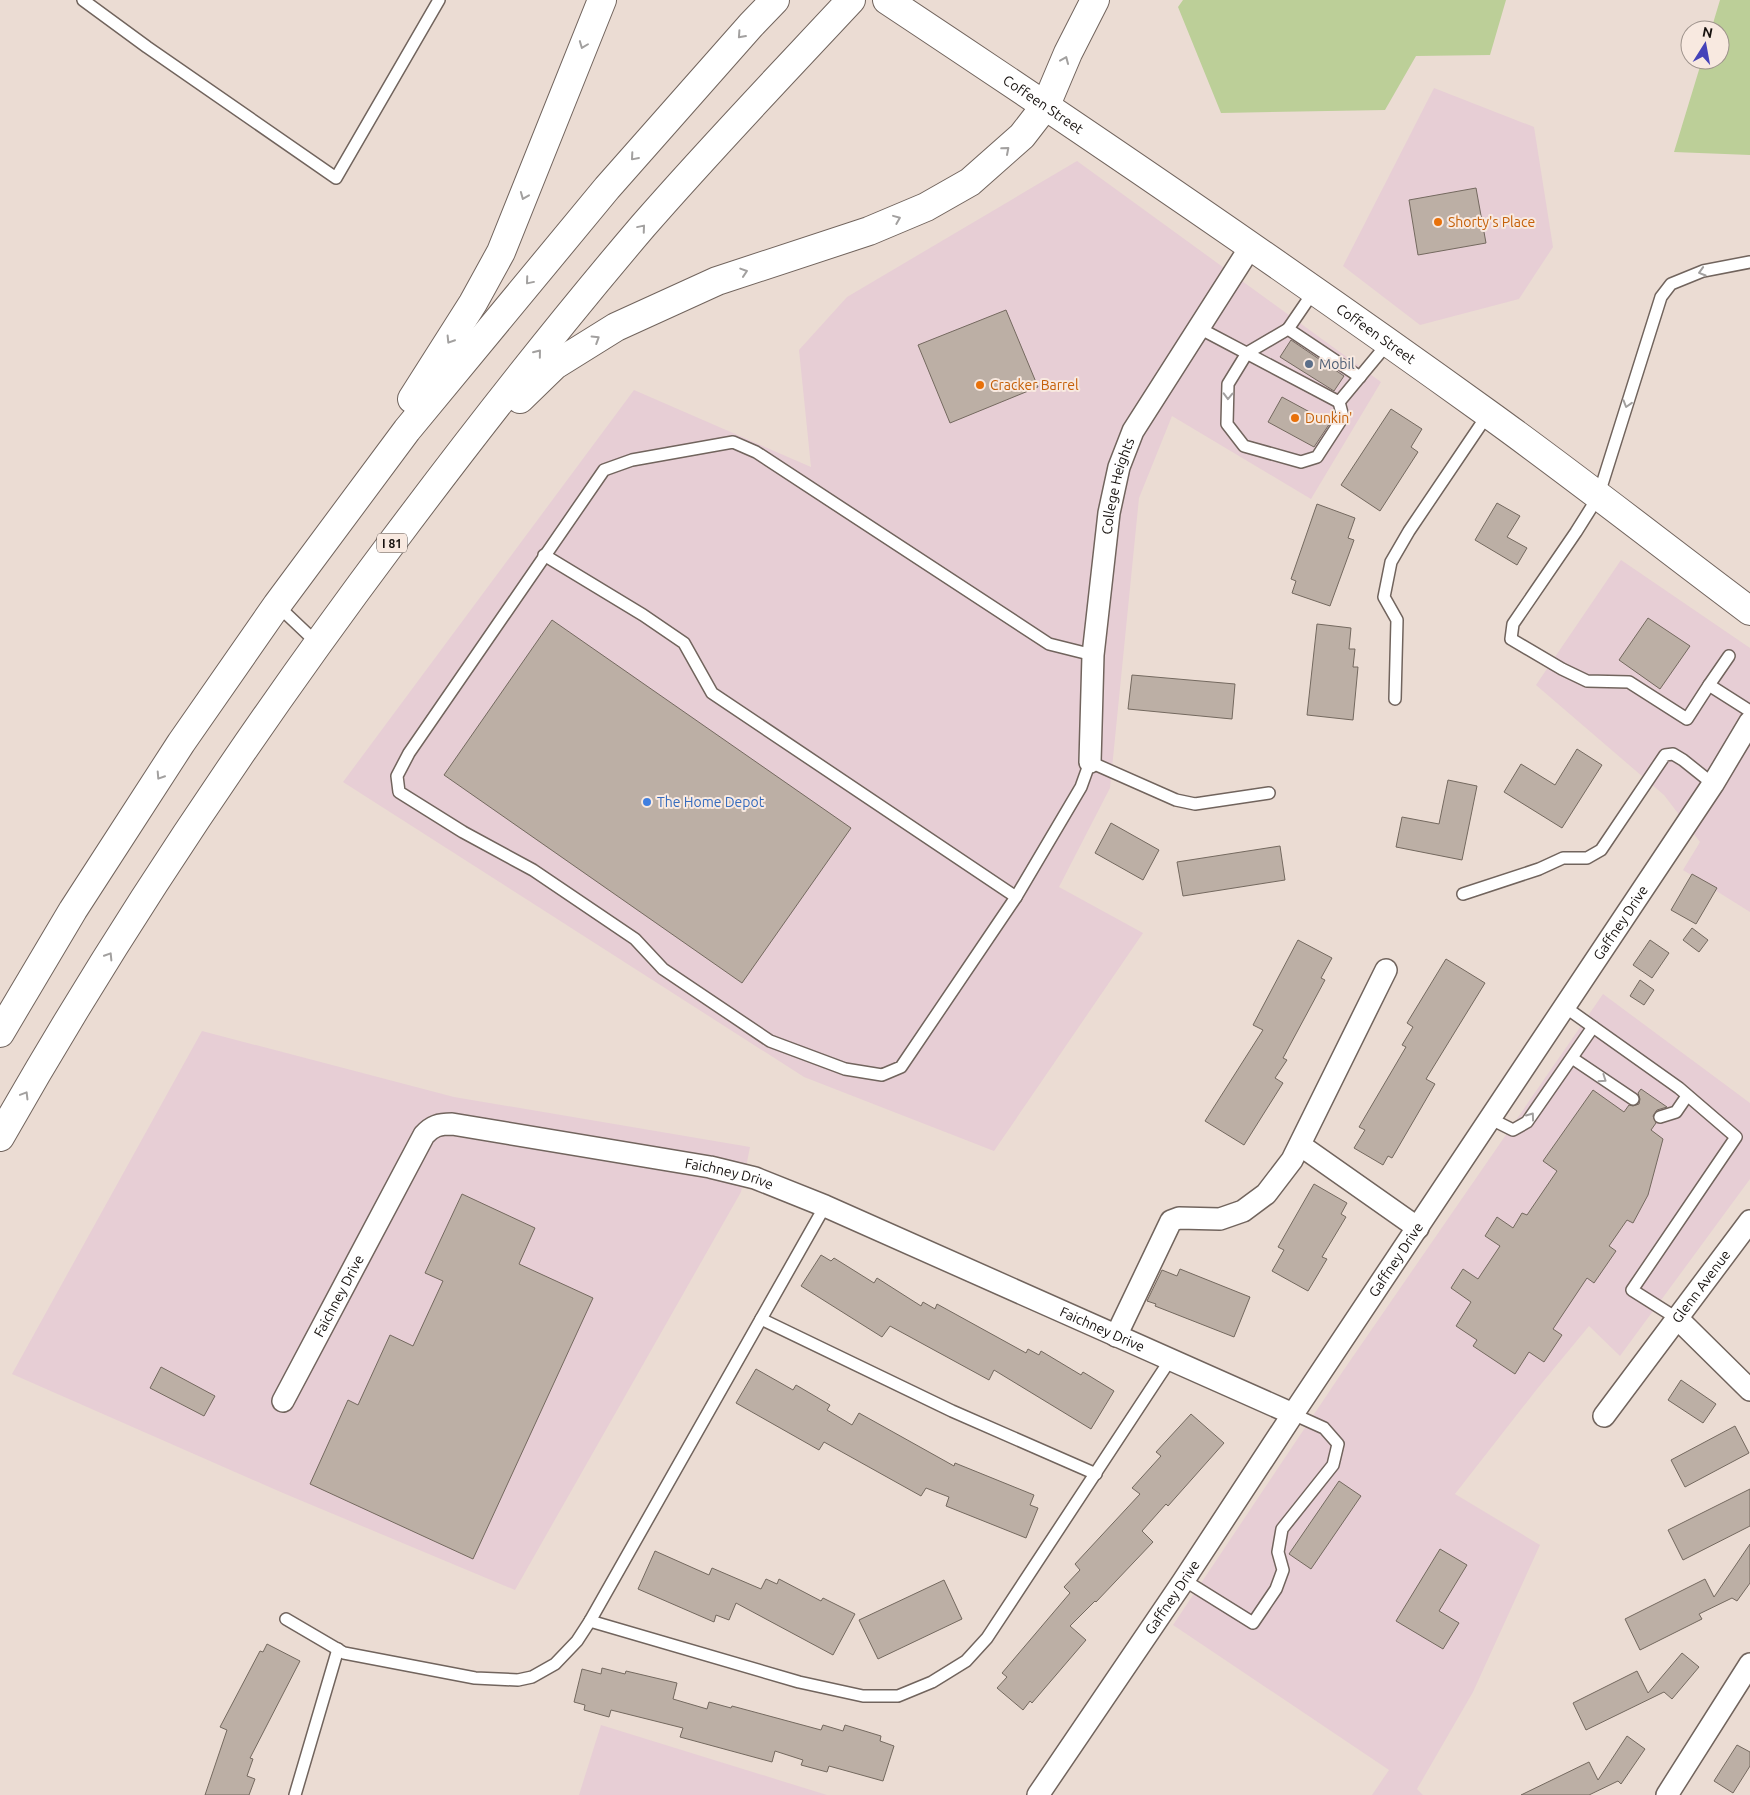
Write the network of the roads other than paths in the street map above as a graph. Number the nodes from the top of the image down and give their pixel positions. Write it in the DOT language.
graph roads {
  1 [pos="83,0"];
  2 [pos="439,0"];
  3 [pos="602,0"];
  4 [pos="775,0"];
  5 [pos="852,0"];
  6 [pos="887,0"];
  7 [pos="1094,0"];
  8 [pos="1046,105"];
  9 [pos="1251,246"];
  10 [pos="1750,262"];
  11 [pos="1314,291"];
  12 [pos="1199,328"];
  13 [pos="1288,329"];
  14 [pos="1388,343"];
  15 [pos="1247,353"];
  16 [pos="1291,364"];
  17 [pos="1279,370"];
  18 [pos="1360,377"];
  19 [pos="1340,402"];
  20 [pos="1488,414"];
  21 [pos="1598,497"];
  22 [pos="544,554"];
  23 [pos="278,605"];
  24 [pos="1750,611"];
  25 [pos="317,643"];
  26 [pos="1093,655"];
  27 [pos="1729,656"];
  28 [pos="1710,685"];
  29 [pos="1395,699"];
  30 [pos="1750,711"];
  31 [pos="1750,722"];
  32 [pos="181,743"];
  33 [pos="1090,762"];
  34 [pos="1713,784"];
  35 [pos="1269,793"];
  36 [pos="168,861"];
  37 [pos="1463,894"];
  38 [pos="1016,897"];
  39 [pos="1386,970"];
  40 [pos="1565,1007"];
  41 [pos="1593,1027"];
  42 [pos="0,1033"];
  43 [pos="1572,1058"];
  44 [pos="1687,1096"];
  45 [pos="1633,1099"];
  46 [pos="1660,1117"];
  47 [pos="1491,1119"];
  48 [pos="0,1137"];
  49 [pos="1300,1145"];
  50 [pos="826,1206"];
  51 [pos="1750,1221"];
  52 [pos="1418,1228"];
  53 [pos="760,1319"];
  54 [pos="1678,1320"];
  55 [pos="1116,1336"];
  56 [pos="1170,1360"];
  57 [pos="1750,1390"];
  58 [pos="283,1401"];
  59 [pos="1293,1414"];
  60 [pos="1604,1416"];
  61 [pos="1096,1474"];
  62 [pos="1184,1580"];
  63 [pos="286,1619"];
  64 [pos="590,1621"];
  65 [pos="338,1650"];
  66 [pos="1750,1664"];
  67 [pos="295,1795"];
  68 [pos="1038,1795"];
  69 [pos="1667,1795"];
  1 -- 2 [label="lane"];
  3 -- 32 [label="main road, one-way"];
  4 -- 23 [label="main road, one-way"];
  25 -- 5 [label="main road, I 81, one-way"];
  6 -- 8 [label="main road, Coffeen Street"];
  8 -- 7 [label="main road, one-way"];
  8 -- 9 [label="main road, Coffeen Street"];
  36 -- 8 [label="main road, one-way"];
  9 -- 11 [label="main road, Coffeen Street"];
  9 -- 12 [label="street, College Heights"];
  10 -- 21 [label="lane, one-way"];
  11 -- 13 [label="lane"];
  11 -- 14 [label="main road, Coffeen Street"];
  12 -- 15 [label="lane"];
  12 -- 26 [label="street, College Heights"];
  13 -- 15 [label="lane"];
  13 -- 18 [label="lane"];
  14 -- 18 [label="lane"];
  14 -- 20 [label="main road, Coffeen Street"];
  15 -- 17 [label="lane"];
  15 -- 19 [label="lane, one-way"];
  16 -- 17 [label="lane"];
  17 -- 19 [label="lane"];
  18 -- 19 [label="lane"];
  20 -- 21 [label="main road, Coffeen Street"];
  20 -- 29 [label="lane"];
  21 -- 24 [label="main road, Coffeen Street"];
  21 -- 28 [label="lane"];
  22 -- 26 [label="lane"];
  22 -- 38 [label="lane"];
  22 -- 38 [label="lane"];
  23 -- 25 [label="lane"];
  23 -- 32 [label="main road"];
  25 -- 36 [label="main road, I 81"];
  26 -- 33 [label="street, College Heights"];
  27 -- 28 [label="lane"];
  28 -- 30 [label="lane"];
  31 -- 34 [label="street, Gaffney Drive"];
  32 -- 42 [label="main road, one-way"];
  33 -- 35 [label="lane"];
  33 -- 38 [label="lane"];
  34 -- 37 [label="lane"];
  34 -- 40 [label="street, Gaffney Drive"];
  48 -- 36 [label="main road, I 81, one-way"];
  39 -- 49 [label="street"];
  40 -- 41 [label="lane"];
  40 -- 47 [label="street, Gaffney Drive"];
  41 -- 43 [label="lane"];
  41 -- 44 [label="lane"];
  43 -- 45 [label="lane, one-way"];
  47 -- 43 [label="lane, one-way"];
  44 -- 46 [label="lane"];
  44 -- 54 [label="lane"];
  47 -- 52 [label="street, Gaffney Drive"];
  49 -- 52 [label="street"];
  49 -- 55 [label="street"];
  50 -- 53 [label="lane"];
  50 -- 55 [label="street, Faichney Drive"];
  50 -- 58 [label="street, Faichney Drive"];
  51 -- 54 [label="street, Glenn Avenue"];
  52 -- 59 [label="street, Gaffney Drive"];
  53 -- 61 [label="lane"];
  53 -- 64 [label="lane"];
  54 -- 57 [label="street, Glenn Avenue"];
  54 -- 60 [label="street"];
  55 -- 56 [label="street, Faichney Drive"];
  56 -- 59 [label="street, Faichney Drive"];
  56 -- 61 [label="lane"];
  59 -- 62 [label="street, Gaffney Drive"];
  59 -- 62 [label="lane"];
  61 -- 64 [label="lane"];
  62 -- 68 [label="street, Gaffney Drive"];
  63 -- 65 [label="lane"];
  64 -- 65 [label="lane"];
  65 -- 67 [label="lane"];
  66 -- 69 [label="street"];
}
